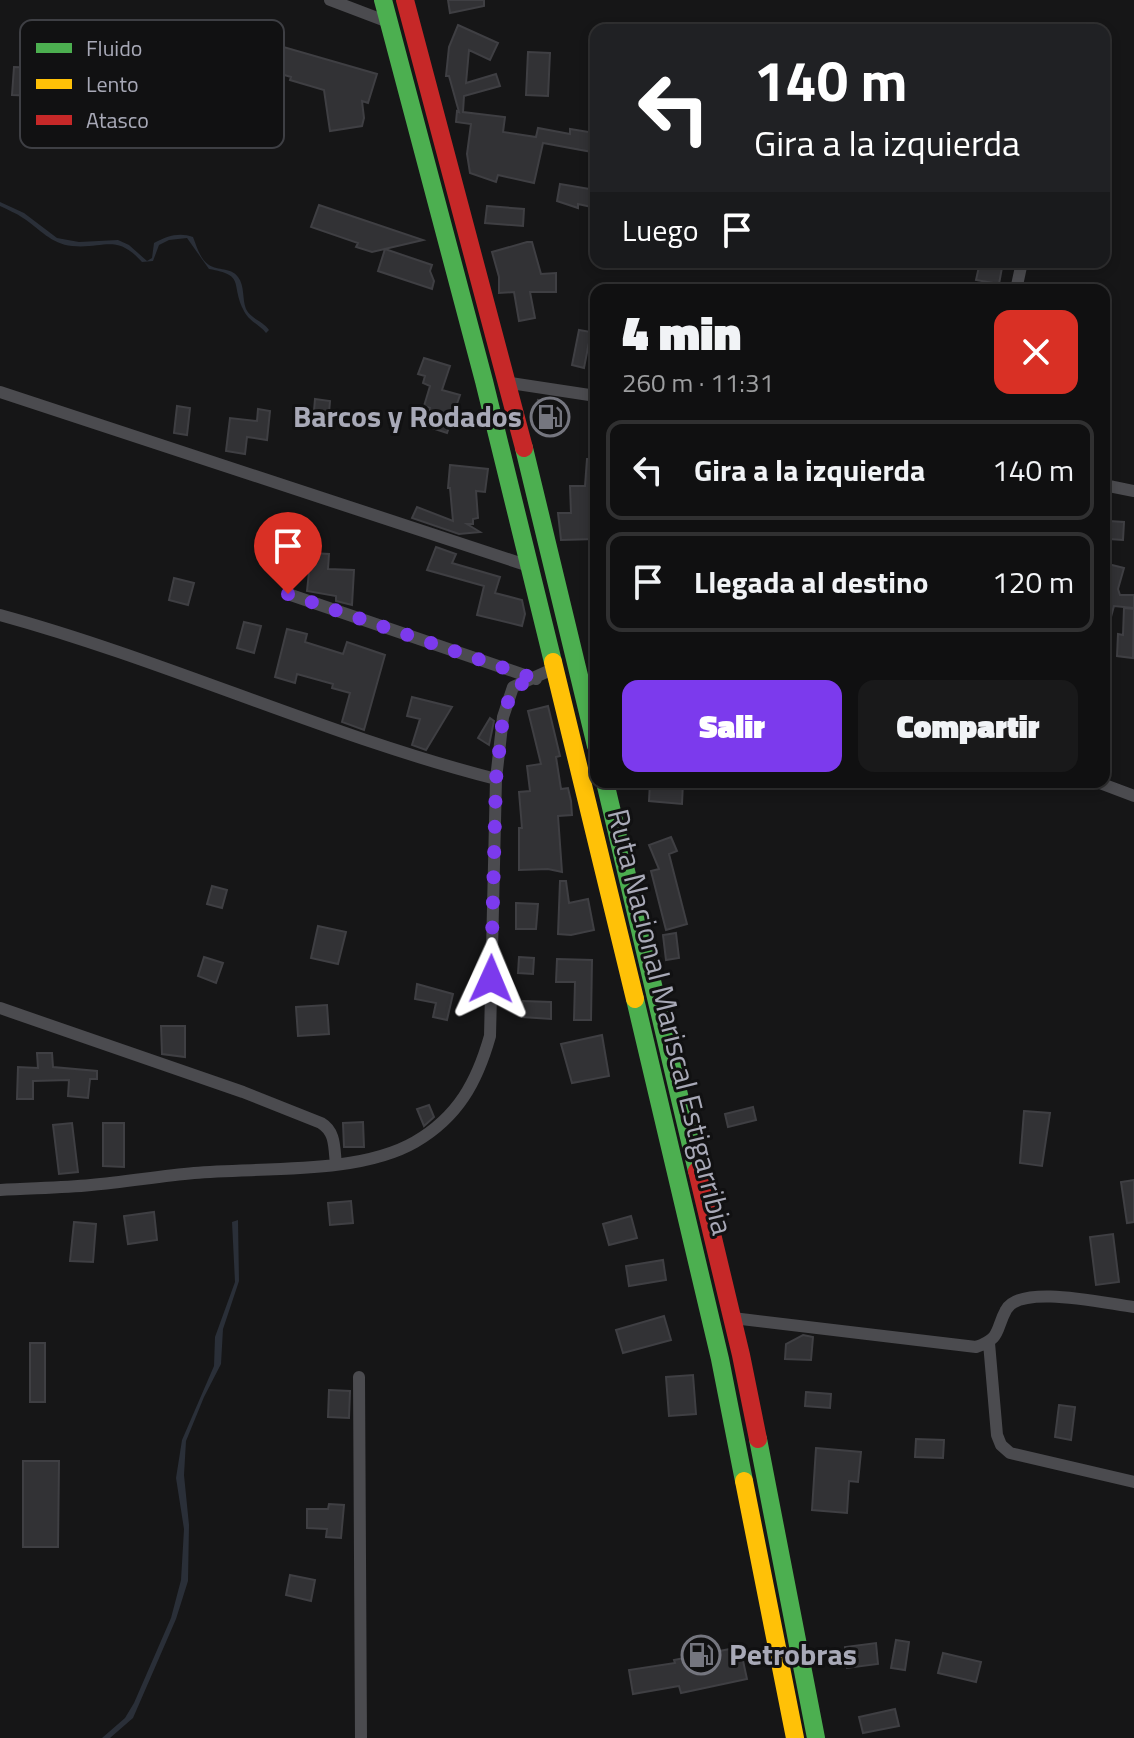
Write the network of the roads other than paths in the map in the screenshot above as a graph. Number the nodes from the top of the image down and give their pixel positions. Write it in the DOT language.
graph roads {
  1 [pos="330,0"];
  2 [pos="383,0"];
  3 [pos="405,0"];
  4 [pos="388,22"];
  5 [pos="484,381"];
  6 [pos="508,383"];
  7 [pos="0,392"];
  8 [pos="590,395"];
  9 [pos="1110,486"];
  10 [pos="1134,491"];
  11 [pos="529,566"];
  12 [pos="288,594"];
  13 [pos="0,615"];
  14 [pos="555,668"];
  15 [pos="536,679"];
  16 [pos="590,721"];
  17 [pos="496,779"];
  18 [pos="1110,787"];
  19 [pos="606,788"];
  20 [pos="1134,796"];
  21 [pos="0,1008"];
  22 [pos="336,1165"];
  23 [pos="0,1190"];
  24 [pos="1134,1307"];
  25 [pos="733,1318"];
  26 [pos="989,1343"];
  27 [pos="359,1377"];
  28 [pos="1134,1482"];
  29 [pos="361,1738"];
  30 [pos="795,1738"];
  31 [pos="816,1738"];
  1 -- 4 [label="street"];
  2 -- 4 [label="highway, Ruta Nacional Mariscal Estigarribia"];
  3 -- 6 [label="highway"];
  4 -- 5 [label="highway, Ruta Nacional Mariscal Estigarribia"];
  5 -- 6 [label="street"];
  5 -- 11 [label="highway, Ruta Nacional Mariscal Estigarribia"];
  6 -- 8 [label="street"];
  6 -- 16 [label="highway"];
  7 -- 11 [label="street"];
  9 -- 10 [label="street"];
  11 -- 14 [label="highway, Ruta Nacional Mariscal Estigarribia"];
  12 -- 15 [label="street"];
  13 -- 17 [label="street"];
  14 -- 15 [label="street"];
  14 -- 30 [label="highway, Ruta Nacional Mariscal Estigarribia"];
  15 -- 17 [label="street"];
  17 -- 22 [label="street"];
  18 -- 20 [label="street"];
  19 -- 25 [label="highway, Ruta Nacional Mariscal Estigarribia"];
  21 -- 22 [label="street"];
  22 -- 23 [label="street"];
  24 -- 26 [label="street"];
  25 -- 26 [label="street"];
  25 -- 31 [label="highway, Ruta Nacional Mariscal Estigarribia"];
  26 -- 28 [label="street"];
  27 -- 29 [label="street"];
}
